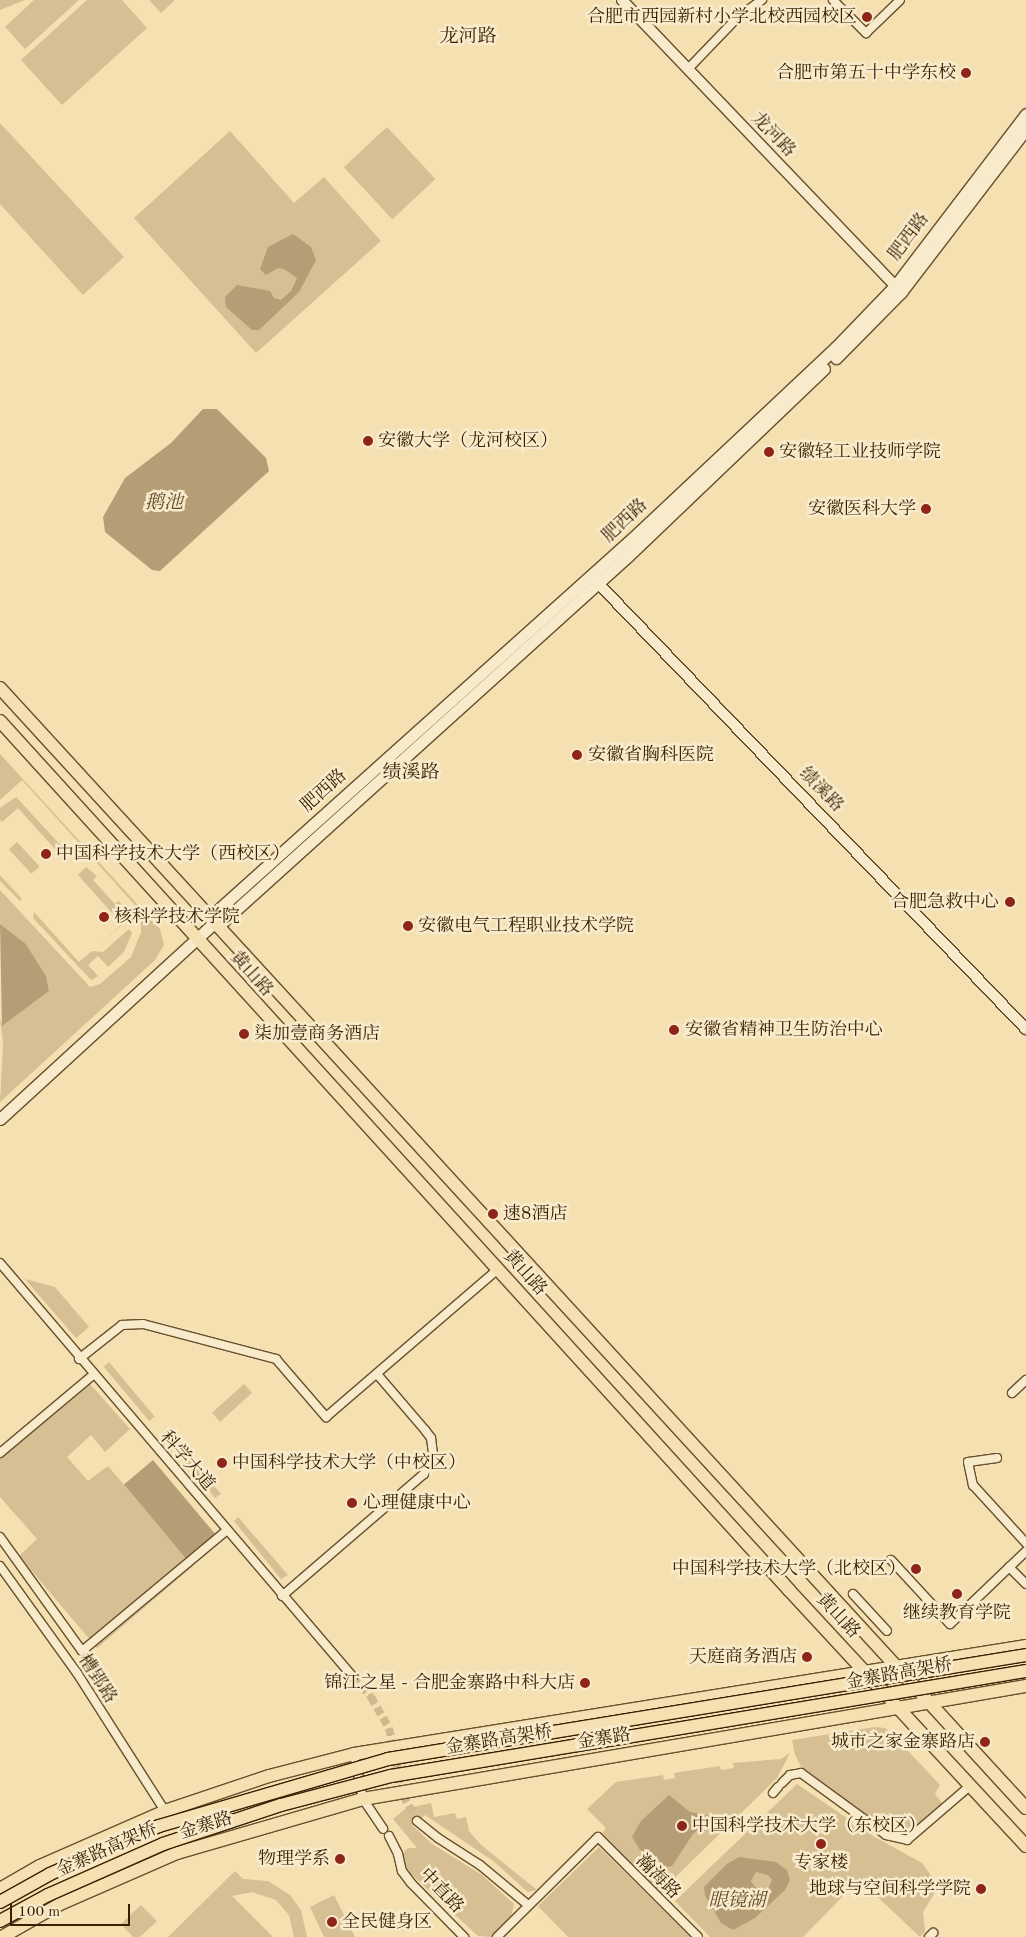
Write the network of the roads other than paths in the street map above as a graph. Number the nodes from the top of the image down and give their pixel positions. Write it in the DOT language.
graph roads {
  1 [pos="622,0"];
  2 [pos="762,0"];
  3 [pos="833,0"];
  4 [pos="900,0"];
  5 [pos="688,69"];
  6 [pos="1026,114"];
  7 [pos="1026,129"];
  8 [pos="898,289"];
  9 [pos="594,580"];
  10 [pos="0,688"];
  11 [pos="0,721"];
  12 [pos="214,922"];
  13 [pos="196,939"];
  14 [pos="1026,1029"];
  15 [pos="0,1119"];
  16 [pos="0,1264"];
  17 [pos="498,1269"];
  18 [pos="79,1359"];
  19 [pos="377,1374"];
  20 [pos="93,1376"];
  21 [pos="1026,1380"];
  22 [pos="1012,1393"];
  23 [pos="0,1453"];
  24 [pos="997,1458"];
  25 [pos="226,1531"];
  26 [pos="0,1538"];
  27 [pos="1026,1543"];
  28 [pos="1026,1551"];
  29 [pos="891,1560"];
  30 [pos="0,1566"];
  31 [pos="1010,1567"];
  32 [pos="1026,1584"];
  33 [pos="853,1594"];
  34 [pos="282,1596"];
  35 [pos="886,1631"];
  36 [pos="1026,1646"];
  37 [pos="1026,1655"];
  38 [pos="895,1667"];
  39 [pos="1026,1671"];
  40 [pos="866,1672"];
  41 [pos="353,1677"];
  42 [pos="1026,1686"];
  43 [pos="929,1701"];
  44 [pos="900,1708"];
  45 [pos="354,1754"];
  46 [pos="971,1785"];
  47 [pos="778,1788"];
  48 [pos="363,1799"];
  49 [pos="1026,1808"];
  50 [pos="164,1811"];
  51 [pos="417,1821"];
  52 [pos="383,1830"];
  53 [pos="389,1836"];
  54 [pos="1026,1846"];
  55 [pos="0,1889"];
  56 [pos="0,1902"];
  57 [pos="528,1906"];
  58 [pos="0,1921"];
  59 [pos="2,1937"];
  60 [pos="464,1937"];
  61 [pos="497,1937"];
  62 [pos="698,1937"];
  1 -- 5 [label="street, 龙河路"];
  2 -- 5 [label="street"];
  3 -- 4 [label="street"];
  5 -- 8 [label="street, 龙河路"];
  6 -- 8 [label="main road, 肥西路"];
  7 -- 8 [label="main road, 肥西路"];
  8 -- 9 [label="main road, 肥西路"];
  9 -- 12 [label="main road, 肥西路"];
  9 -- 14 [label="street, 绩溪路"];
  10 -- 12 [label="main road, 黄山路"];
  11 -- 13 [label="main road, 黄山路"];
  12 -- 13 [label="main road, 肥西路"];
  12 -- 38 [label="main road, 黄山路"];
  13 -- 15 [label="main road, 肥西路"];
  13 -- 17 [label="main road, 黄山路"];
  16 -- 18 [label="street, 科学大道"];
  17 -- 19 [label="street"];
  17 -- 40 [label="main road, 黄山路"];
  18 -- 19 [label="street"];
  18 -- 20 [label="street, 科学大道"];
  19 -- 34 [label="street"];
  20 -- 23 [label="street"];
  20 -- 25 [label="street, 科学大道"];
  21 -- 22 [label="street"];
  24 -- 27 [label="street"];
  25 -- 26 [label="street"];
  25 -- 34 [label="street, 科学大道"];
  28 -- 31 [label="street"];
  29 -- 31 [label="street"];
  30 -- 50 [label="street, 槽郢路"];
  31 -- 32 [label="street"];
  33 -- 35 [label="street"];
  34 -- 41 [label="street, 科学大道"];
  36 -- 38 [label="main road"];
  37 -- 56 [label="main road, 金寨路高架桥, bridge"];
  38 -- 40 [label="main road"];
  38 -- 43 [label="main road, 黄山路"];
  39 -- 58 [label="main road, 金寨路高架桥, bridge"];
  40 -- 44 [label="main road, 黄山路"];
  40 -- 45 [label="main road"];
  42 -- 43 [label="main road, 金寨路"];
  43 -- 44 [label="main road, 金寨路"];
  43 -- 49 [label="main road, 黄山路"];
  44 -- 46 [label="main road, 黄山路"];
  44 -- 48 [label="main road, 金寨路"];
  45 -- 48 [label="street"];
  45 -- 50 [label="main road"];
  46 -- 47 [label="street"];
  46 -- 54 [label="main road, 黄山路"];
  48 -- 52 [label="street"];
  48 -- 59 [label="main road, 金寨路"];
  50 -- 55 [label="main road"];
  51 -- 57 [label="street"];
  53 -- 60 [label="street, 中直路"];
  57 -- 61 [label="street"];
  57 -- 62 [label="street, 瀚海路"];
}
